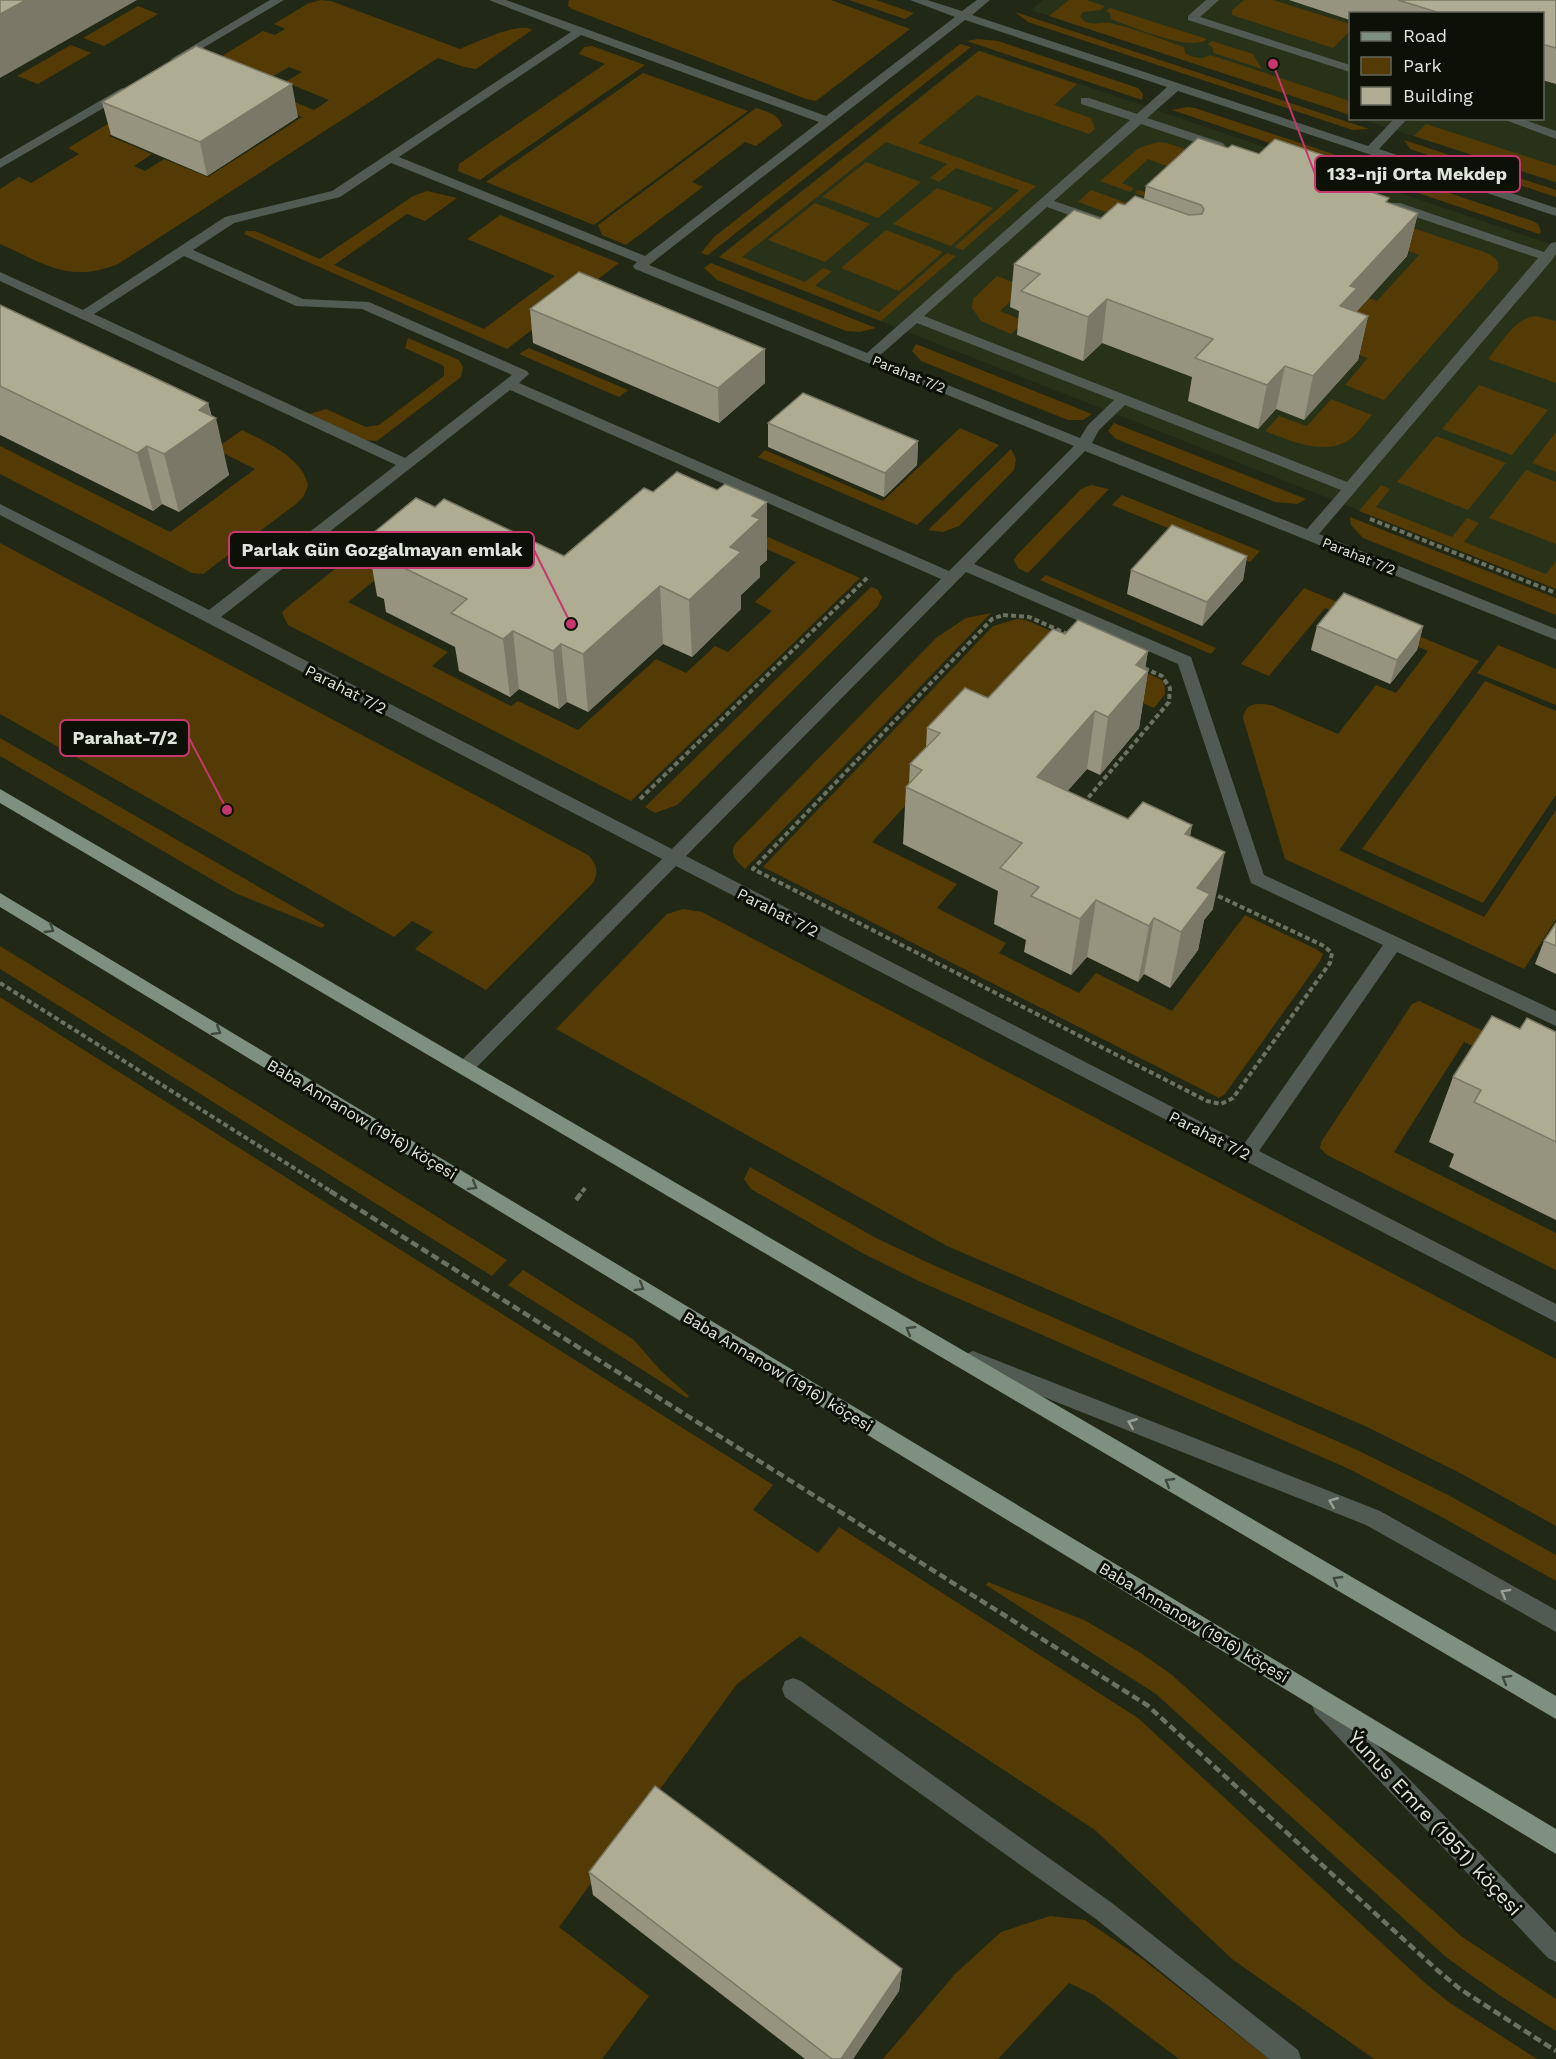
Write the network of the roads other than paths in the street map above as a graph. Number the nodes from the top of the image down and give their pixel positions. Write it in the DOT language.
graph roads {
  1 [pos="278,0"];
  2 [pos="495,0"];
  3 [pos="916,0"];
  4 [pos="984,0"];
  5 [pos="1213,0"];
  6 [pos="964,16"];
  7 [pos="580,31"];
  8 [pos="164,67"];
  9 [pos="1349,69"];
  10 [pos="134,85"];
  11 [pos="1176,86"];
  12 [pos="1085,101"];
  13 [pos="1139,119"];
  14 [pos="1400,120"];
  15 [pos="1512,120"];
  16 [pos="828,121"];
  17 [pos="1556,135"];
  18 [pos="1230,150"];
  19 [pos="1370,150"];
  20 [pos="390,158"];
  21 [pos="0,164"];
  22 [pos="1046,202"];
  23 [pos="1389,203"];
  24 [pos="1556,212"];
  25 [pos="1112,226"];
  26 [pos="183,251"];
  27 [pos="1552,252"];
  28 [pos="647,261"];
  29 [pos="3,280"];
  30 [pos="84,315"];
  31 [pos="914,317"];
  32 [pos="869,358"];
  33 [pos="509,384"];
  34 [pos="1123,399"];
  35 [pos="1083,445"];
  36 [pos="406,464"];
  37 [pos="1350,488"];
  38 [pos="0,509"];
  39 [pos="1309,536"];
  40 [pos="964,565"];
  41 [pos="951,578"];
  42 [pos="209,618"];
  43 [pos="1556,635"];
  44 [pos="0,795"];
  45 [pos="674,858"];
  46 [pos="0,899"];
  47 [pos="1394,944"];
  48 [pos="1556,1019"];
  49 [pos="465,1068"];
  50 [pos="1247,1154"];
  51 [pos="1556,1314"];
  52 [pos="940,1347"];
  53 [pos="1556,1622"];
  54 [pos="793,1689"];
  55 [pos="1313,1695"];
  56 [pos="1556,1708"];
  57 [pos="1556,1842"];
  58 [pos="1556,1950"];
  59 [pos="1289,2059"];
  1 -- 8 [label="street"];
  2 -- 7 [label="street"];
  3 -- 6 [label="street"];
  4 -- 6 [label="street"];
  5 -- 9 [label="street"];
  6 -- 11 [label="street"];
  6 -- 16 [label="street"];
  7 -- 16 [label="street"];
  7 -- 20 [label="street"];
  10 -- 21 [label="street"];
  11 -- 13 [label="street"];
  11 -- 19 [label="street"];
  12 -- 13 [label="street"];
  13 -- 18 [label="street"];
  13 -- 22 [label="street"];
  14 -- 19 [label="street"];
  15 -- 17 [label="street"];
  16 -- 28 [label="street"];
  19 -- 24 [label="street"];
  20 -- 26 [label="street"];
  20 -- 28 [label="street"];
  22 -- 25 [label="street"];
  22 -- 31 [label="street"];
  23 -- 27 [label="street"];
  26 -- 30 [label="street"];
  26 -- 33 [label="street"];
  27 -- 37 [label="street"];
  28 -- 32 [label="street, Parahat 7/2"];
  29 -- 30 [label="street"];
  30 -- 36 [label="street"];
  31 -- 32 [label="street"];
  31 -- 34 [label="street"];
  32 -- 35 [label="street, Parahat 7/2"];
  33 -- 36 [label="street"];
  33 -- 41 [label="street"];
  34 -- 35 [label="street"];
  34 -- 37 [label="street"];
  35 -- 39 [label="street, Parahat 7/2"];
  35 -- 40 [label="street"];
  36 -- 42 [label="street"];
  37 -- 39 [label="street"];
  38 -- 42 [label="street, Parahat 7/2"];
  39 -- 43 [label="street, Parahat 7/2"];
  40 -- 41 [label="street"];
  40 -- 47 [label="street"];
  41 -- 45 [label="street"];
  42 -- 45 [label="street, Parahat 7/2"];
  44 -- 49 [label="main road"];
  45 -- 49 [label="street"];
  45 -- 50 [label="street, Parahat 7/2"];
  46 -- 55 [label="main road, Baba Annanow (1916) köçesi, one-way"];
  47 -- 48 [label="street"];
  47 -- 50 [label="street"];
  52 -- 49 [label="main road, one-way"];
  50 -- 51 [label="street, Parahat 7/2"];
  53 -- 52 [label="street, one-way"];
  56 -- 52 [label="main road, one-way"];
  54 -- 59 [label="street"];
  55 -- 57 [label="main road, Baba Annanow (1916) köçesi"];
  55 -- 58 [label="street, Ýunus Emre (1951) köçesi"];
}
